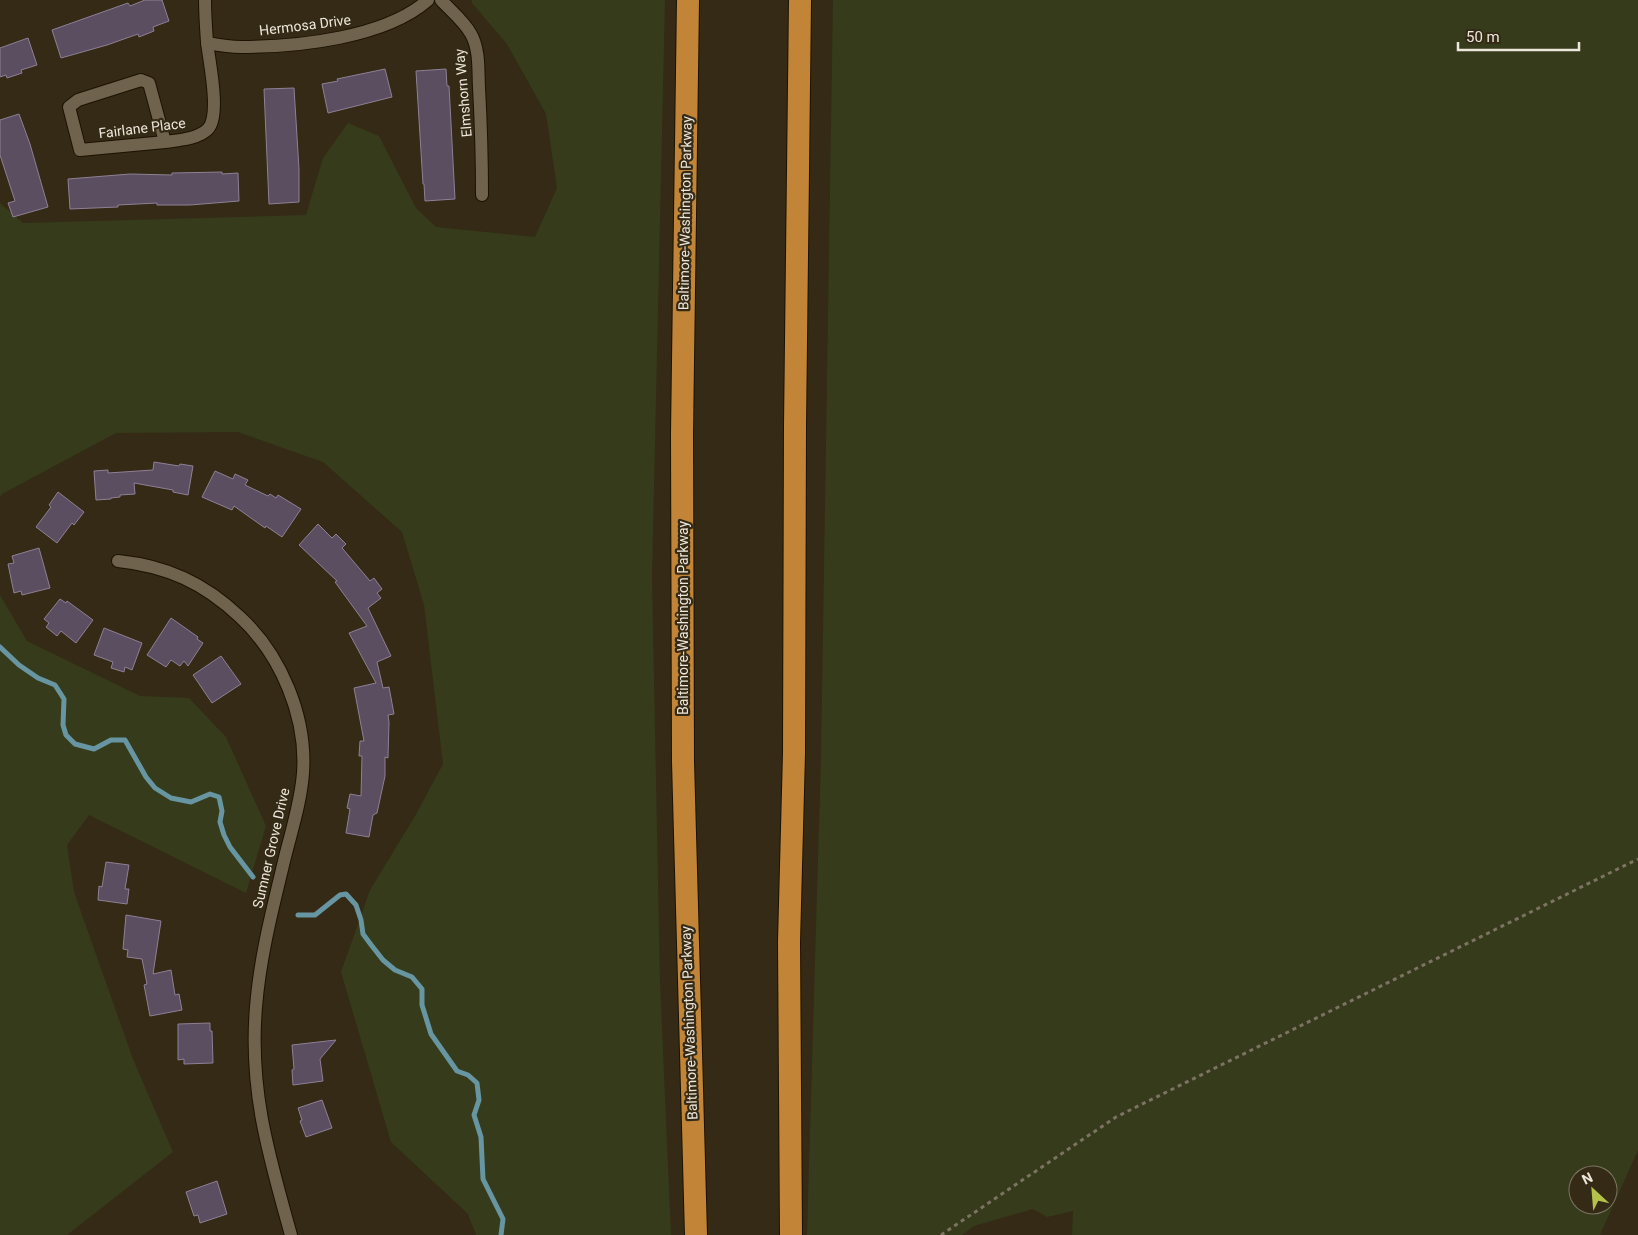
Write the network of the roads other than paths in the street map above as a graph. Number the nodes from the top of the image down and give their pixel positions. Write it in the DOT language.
graph roads {
  1 [pos="205,0"];
  2 [pos="428,0"];
  3 [pos="441,0"];
  4 [pos="688,0"];
  5 [pos="800,0"];
  6 [pos="207,43"];
  7 [pos="165,142"];
  8 [pos="482,195"];
  9 [pos="118,561"];
  10 [pos="291,1235"];
  11 [pos="696,1235"];
  12 [pos="791,1235"];
  1 -- 6 [label="street, Fairlane Place"];
  2 -- 6 [label="street, Hermosa Drive"];
  3 -- 8 [label="street, Elmshorn Way"];
  4 -- 11 [label="highway, Baltimore-Washington Parkway"];
  5 -- 12 [label="highway"];
  6 -- 7 [label="street, Fairlane Place"];
  7 -- 7 [label="street, Fairlane Place"];
  9 -- 10 [label="street, Sumner Grove Drive"];
}
